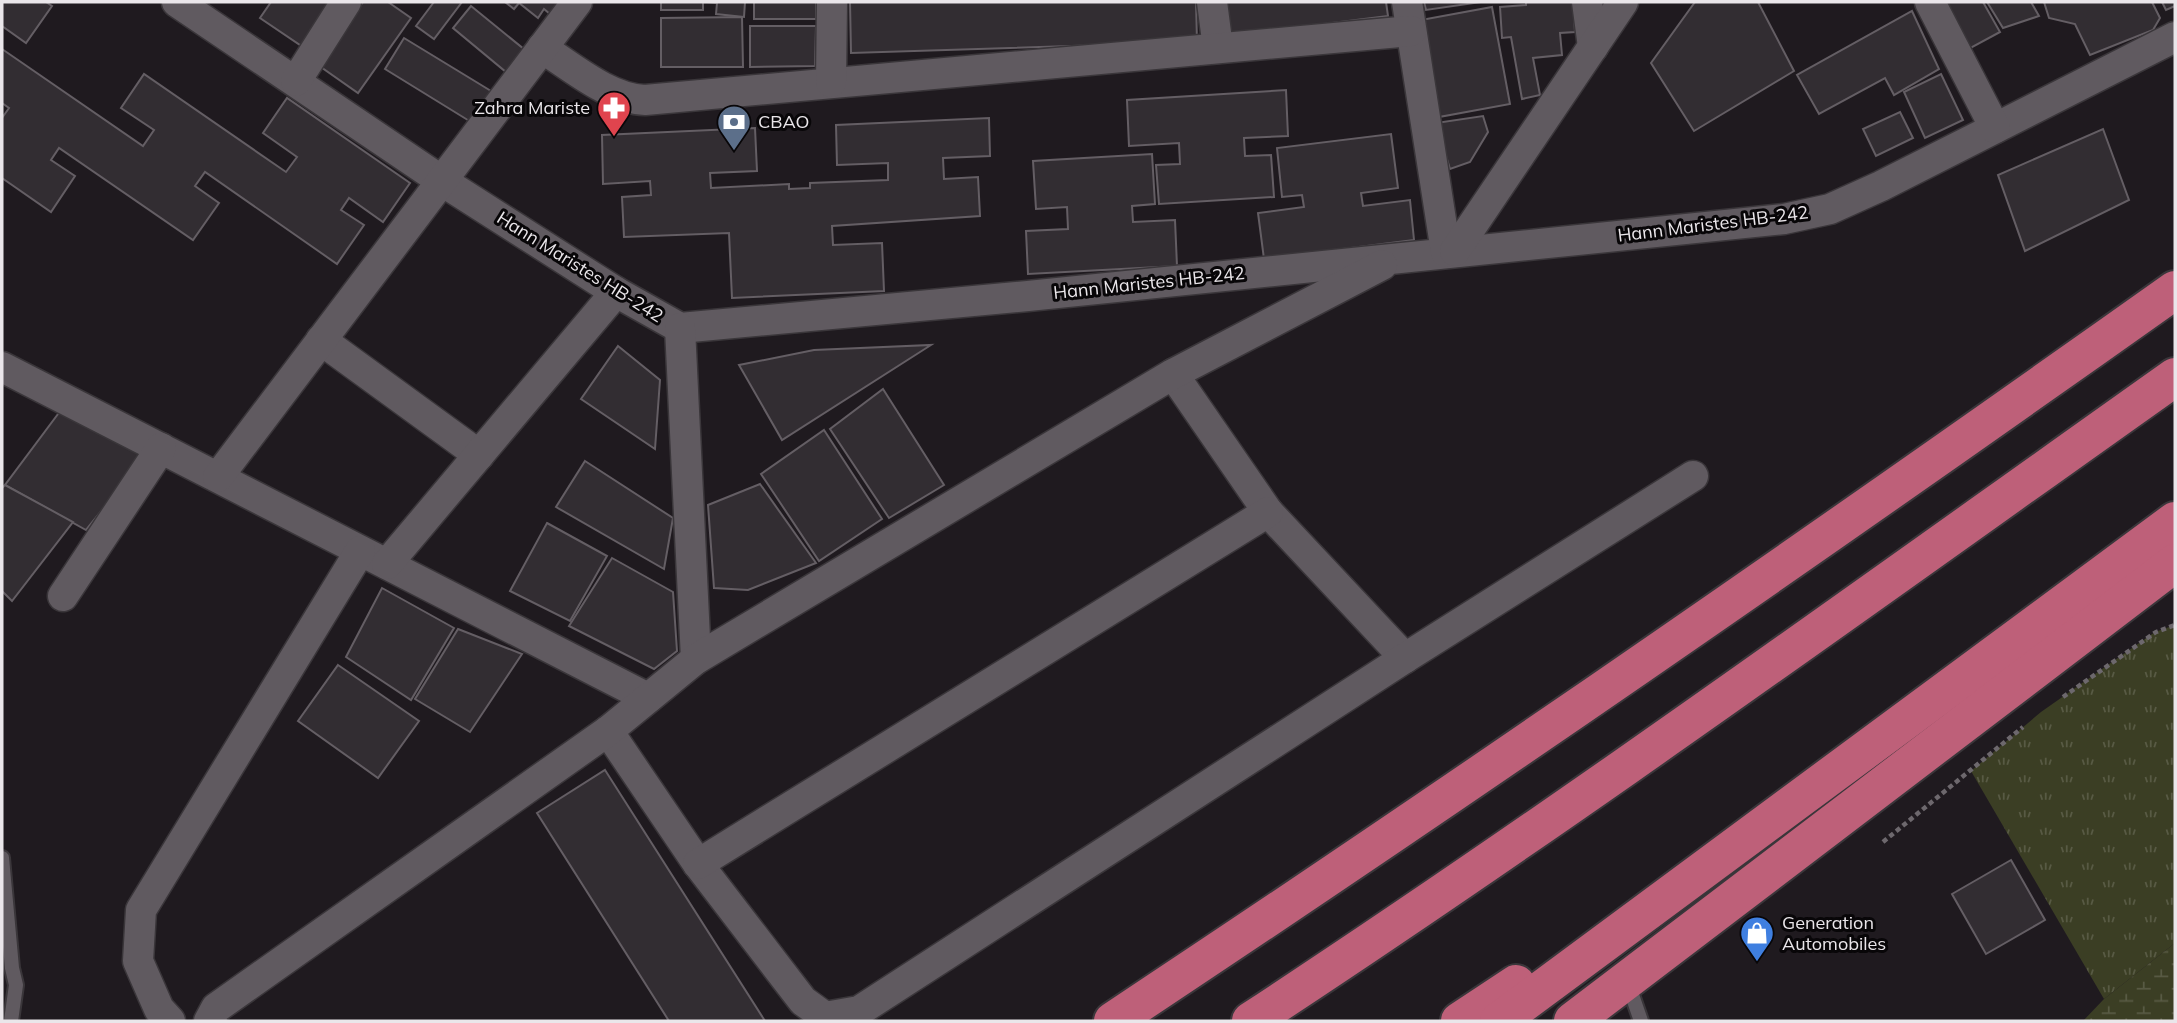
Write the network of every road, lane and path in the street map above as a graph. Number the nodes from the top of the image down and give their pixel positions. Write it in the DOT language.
graph roads {
  1 [pos="177,2"];
  2 [pos="346,2"];
  3 [pos="577,2"];
  4 [pos="832,2"];
  5 [pos="1212,2"];
  6 [pos="1407,2"];
  7 [pos="1587,2"];
  8 [pos="1623,2"];
  9 [pos="1930,2"];
  10 [pos="1411,31"];
  11 [pos="2175,37"];
  12 [pos="1593,47"];
  13 [pos="542,48"];
  14 [pos="1218,48"];
  15 [pos="296,81"];
  16 [pos="831,82"];
  17 [pos="1995,128"];
  18 [pos="442,181"];
  19 [pos="1450,252"];
  20 [pos="1398,257"];
  21 [pos="2175,290"];
  22 [pos="617,292"];
  23 [pos="680,328"];
  24 [pos="321,340"];
  25 [pos="2,366"];
  26 [pos="1172,374"];
  27 [pos="2175,377"];
  28 [pos="161,448"];
  29 [pos="479,455"];
  30 [pos="1693,476"];
  31 [pos="218,477"];
  32 [pos="1268,512"];
  33 [pos="2175,521"];
  34 [pos="360,551"];
  35 [pos="2175,564"];
  36 [pos="387,565"];
  37 [pos="63,596"];
  38 [pos="2175,625"];
  39 [pos="1405,658"];
  40 [pos="696,659"];
  41 [pos="648,698"];
  42 [pos="2062,698"];
  43 [pos="2031,721"];
  44 [pos="608,731"];
  45 [pos="1841,767"];
  46 [pos="1883,842"];
  47 [pos="2,858"];
  48 [pos="698,864"];
  49 [pos="1661,954"];
  50 [pos="1636,1007"];
  51 [pos="11,1021"];
  52 [pos="170,1021"];
  53 [pos="209,1021"];
  54 [pos="1113,1021"];
  55 [pos="1251,1021"];
  56 [pos="1460,1021"];
  57 [pos="1499,1021"];
  58 [pos="1573,1021"];
  59 [pos="1599,1021"];
  1 -- 15 [label="street, Hann Maristes HB-242"];
  2 -- 15 [label="street"];
  3 -- 13 [label="street"];
  4 -- 16 [label="street"];
  5 -- 14 [label="street"];
  6 -- 10 [label="street"];
  7 -- 12 [label="street"];
  8 -- 12 [label="street"];
  9 -- 17 [label="street"];
  10 -- 14 [label="street"];
  10 -- 19 [label="street"];
  11 -- 17 [label="street, Hann Maristes HB-242"];
  12 -- 19 [label="street"];
  13 -- 16 [label="street"];
  13 -- 18 [label="street"];
  14 -- 16 [label="street"];
  15 -- 18 [label="street, Hann Maristes HB-242"];
  17 -- 19 [label="street, Hann Maristes HB-242"];
  18 -- 22 [label="street, Hann Maristes HB-242"];
  18 -- 24 [label="street"];
  19 -- 20 [label="street, Hann Maristes HB-242"];
  20 -- 23 [label="street, Hann Maristes HB-242"];
  20 -- 26 [label="street"];
  21 -- 54 [label="highway"];
  22 -- 23 [label="street, Hann Maristes HB-242"];
  22 -- 29 [label="street"];
  23 -- 40 [label="street"];
  24 -- 29 [label="street"];
  24 -- 31 [label="street"];
  25 -- 28 [label="street"];
  26 -- 32 [label="street"];
  26 -- 40 [label="street"];
  27 -- 55 [label="highway"];
  28 -- 31 [label="street"];
  28 -- 37 [label="street"];
  29 -- 36 [label="street"];
  30 -- 39 [label="street"];
  31 -- 34 [label="street"];
  32 -- 39 [label="street"];
  32 -- 48 [label="street"];
  33 -- 45 [label="highway"];
  34 -- 36 [label="street"];
  34 -- 52 [label="street"];
  35 -- 49 [label="highway"];
  36 -- 41 [label="street"];
  38 -- 42 [label="path"];
  39 -- 48 [label="street"];
  40 -- 41 [label="street"];
  41 -- 44 [label="street"];
  43 -- 46 [label="path"];
  44 -- 48 [label="street"];
  44 -- 53 [label="street"];
  45 -- 56 [label="highway"];
  45 -- 57 [label="highway"];
  47 -- 51 [label="lane"];
  49 -- 50 [label="highway"];
  49 -- 58 [label="highway"];
  50 -- 59 [label="highway"];
}
